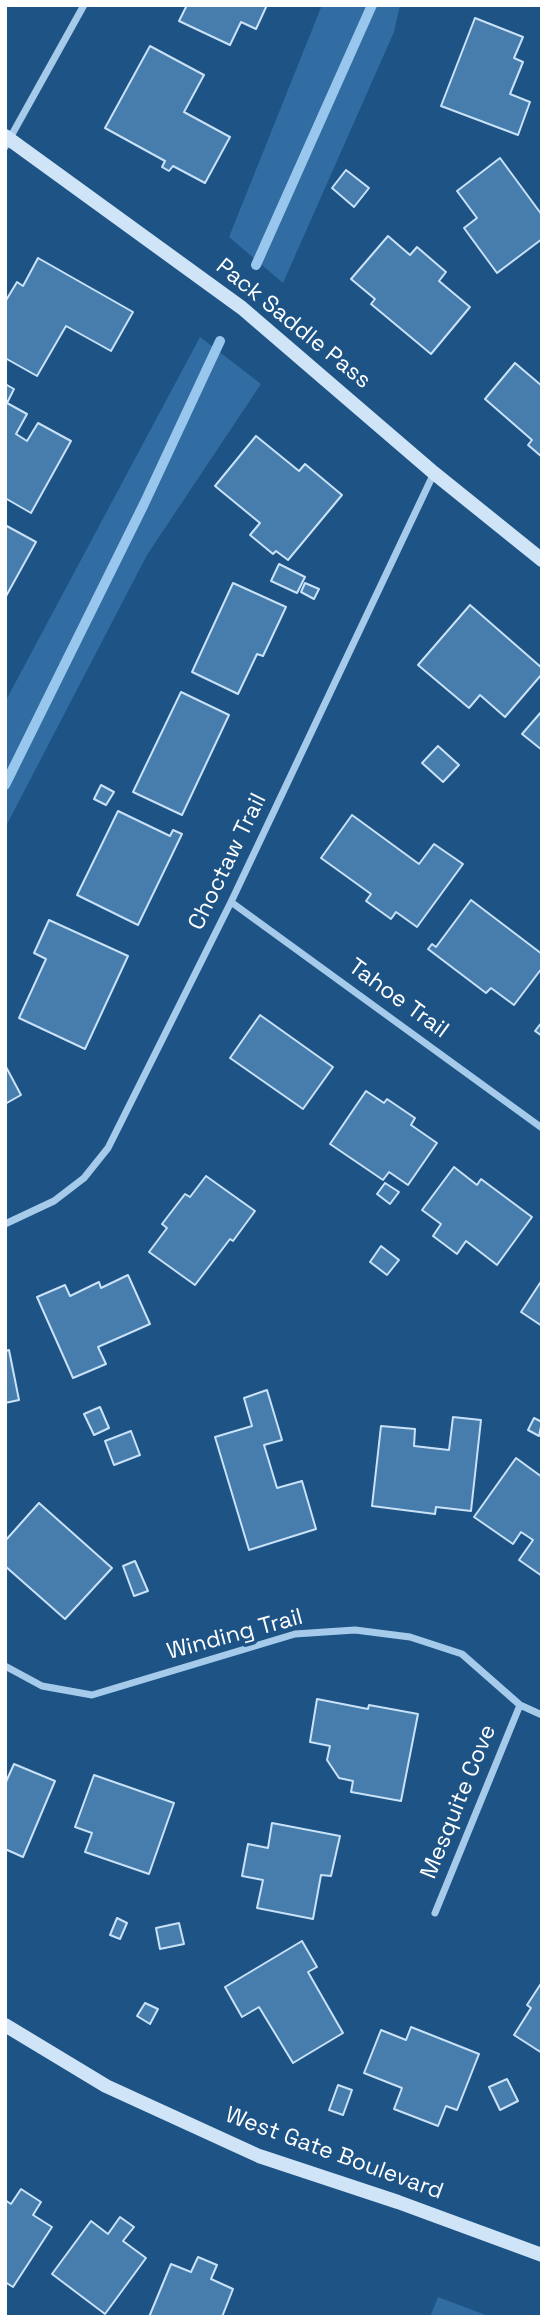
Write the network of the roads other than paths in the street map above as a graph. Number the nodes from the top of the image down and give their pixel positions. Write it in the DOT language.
graph roads {
  1 [pos="84,5"];
  2 [pos="7,141"];
  3 [pos="434,473"];
  4 [pos="542,560"];
  5 [pos="231,902"];
  6 [pos="542,1128"];
  7 [pos="5,1224"];
  8 [pos="5,1666"];
  9 [pos="520,1705"];
  10 [pos="542,1715"];
  11 [pos="435,1913"];
  12 [pos="5,2025"];
  13 [pos="542,2255"];
  1 -- 2 [label="street"];
  2 -- 3 [label="street, Pack Saddle Pass"];
  3 -- 4 [label="street, Pack Saddle Pass"];
  3 -- 5 [label="street, Choctaw Trail"];
  5 -- 6 [label="street, Tahoe Trail"];
  5 -- 7 [label="street, Choctaw Trail"];
  8 -- 9 [label="street, Winding Trail"];
  9 -- 10 [label="street, Winding Trail"];
  9 -- 11 [label="street, Mesquite Cove"];
  12 -- 13 [label="street, West Gate Boulevard"];
}
